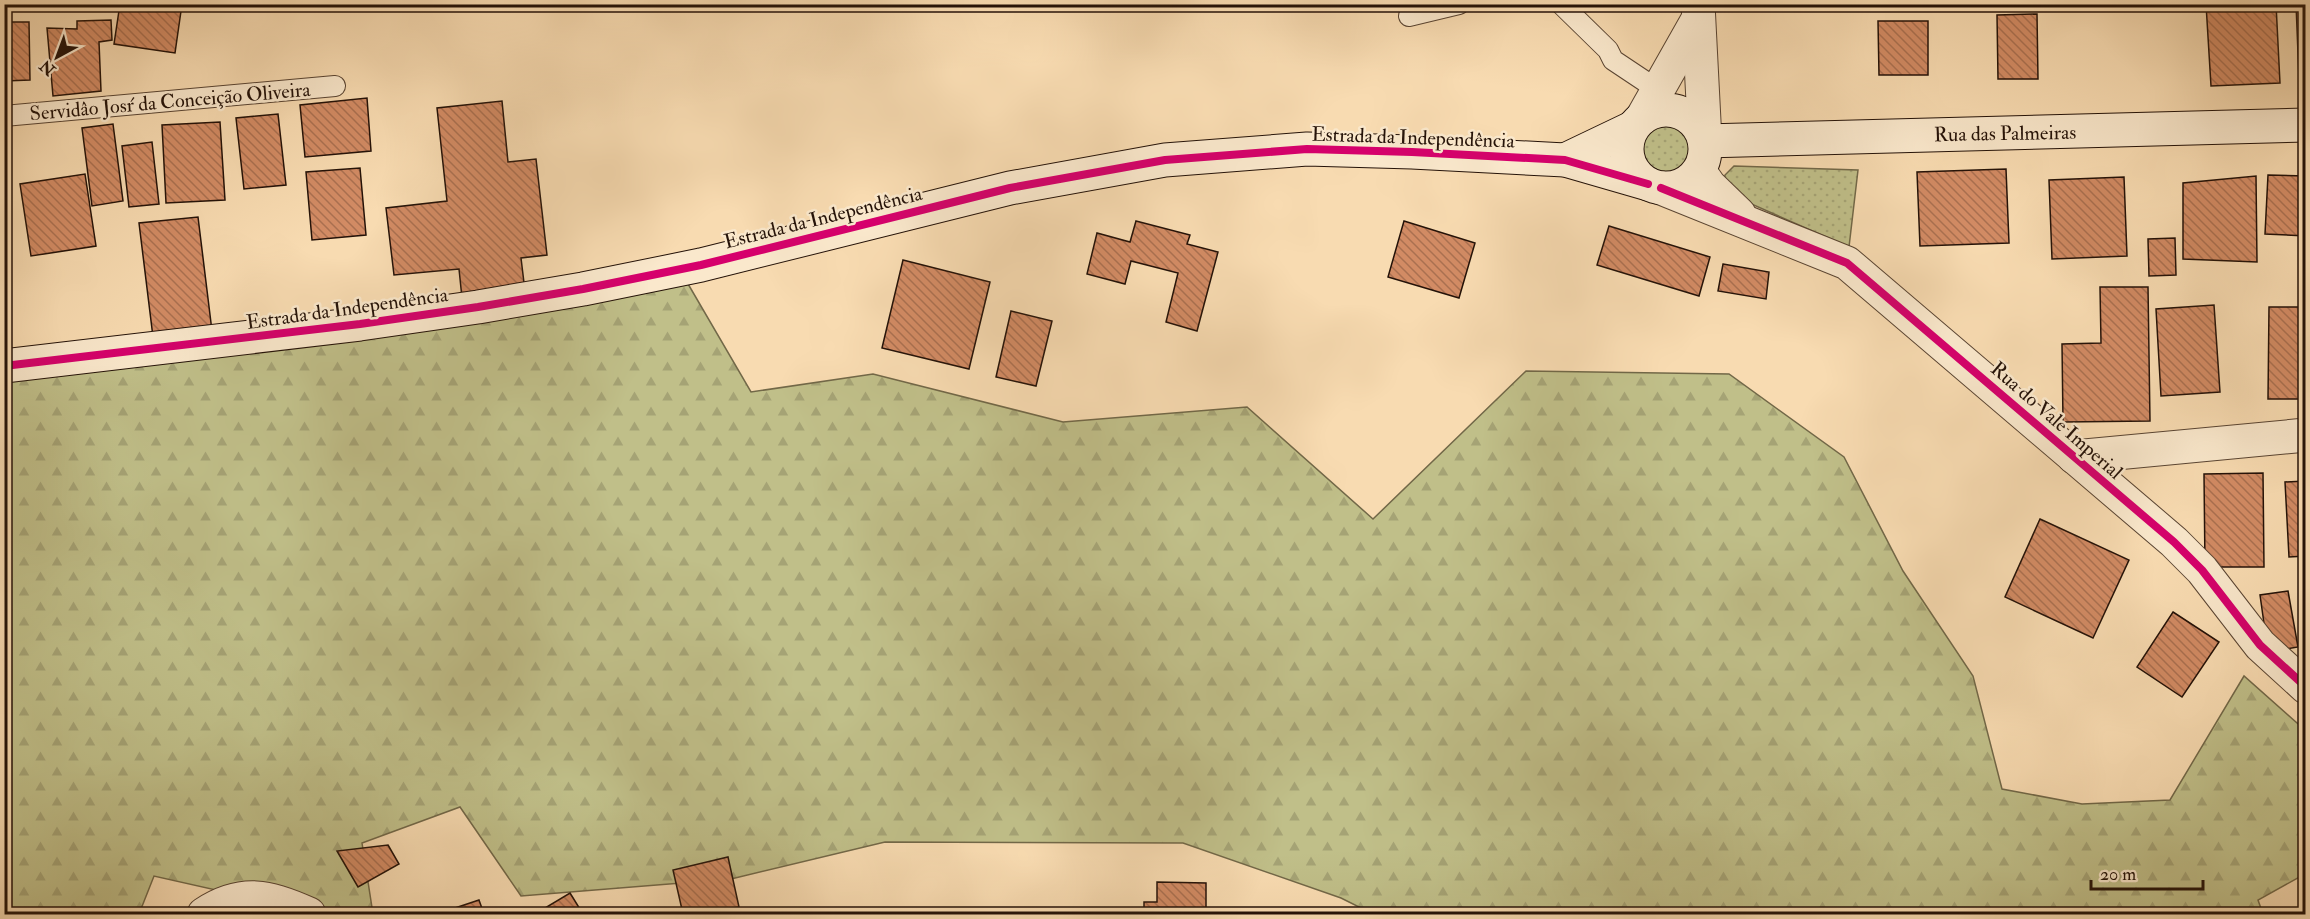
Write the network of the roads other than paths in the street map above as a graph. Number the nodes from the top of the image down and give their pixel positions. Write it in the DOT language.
graph roads {
  1 [pos="1458,4"];
  2 [pos="1561,4"];
  3 [pos="1698,12"];
  4 [pos="1409,16"];
  5 [pos="1661,84"];
  6 [pos="335,86"];
  7 [pos="1702,91"];
  8 [pos="4,116"];
  9 [pos="1637,123"];
  10 [pos="2306,125"];
  11 [pos="1702,157"];
  12 [pos="1565,160"];
  13 [pos="1654,186"];
  14 [pos="1751,225"];
  15 [pos="4,366"];
  16 [pos="2306,435"];
  17 [pos="2074,457"];
  18 [pos="2306,687"];
  19 [pos="204,915"];
  20 [pos="309,915"];
  1 -- 4 [label="lane"];
  2 -- 5 [label="lane"];
  3 -- 5 [label="street"];
  3 -- 7 [label="street"];
  5 -- 7 [label="street"];
  5 -- 9 [label="street"];
  6 -- 8 [label="lane, Servidâo Josŕ da Conceição Oliveira"];
  7 -- 11 [label="street"];
  9 -- 11 [label="street"];
  9 -- 12 [label="street, Estrada da Independência"];
  9 -- 13 [label="street"];
  10 -- 11 [label="street, Rua das Palmeiras"];
  11 -- 13 [label="street"];
  11 -- 14 [label="street"];
  12 -- 13 [label="street, Estrada da Independência"];
  12 -- 15 [label="street, Estrada da Independência"];
  13 -- 14 [label="street, Rua do Vale Imperial"];
  14 -- 17 [label="street, Rua do Vale Imperial"];
  16 -- 17 [label="street"];
  17 -- 18 [label="street, Rua do Vale Imperial"];
  19 -- 20 [label="street"];
}
